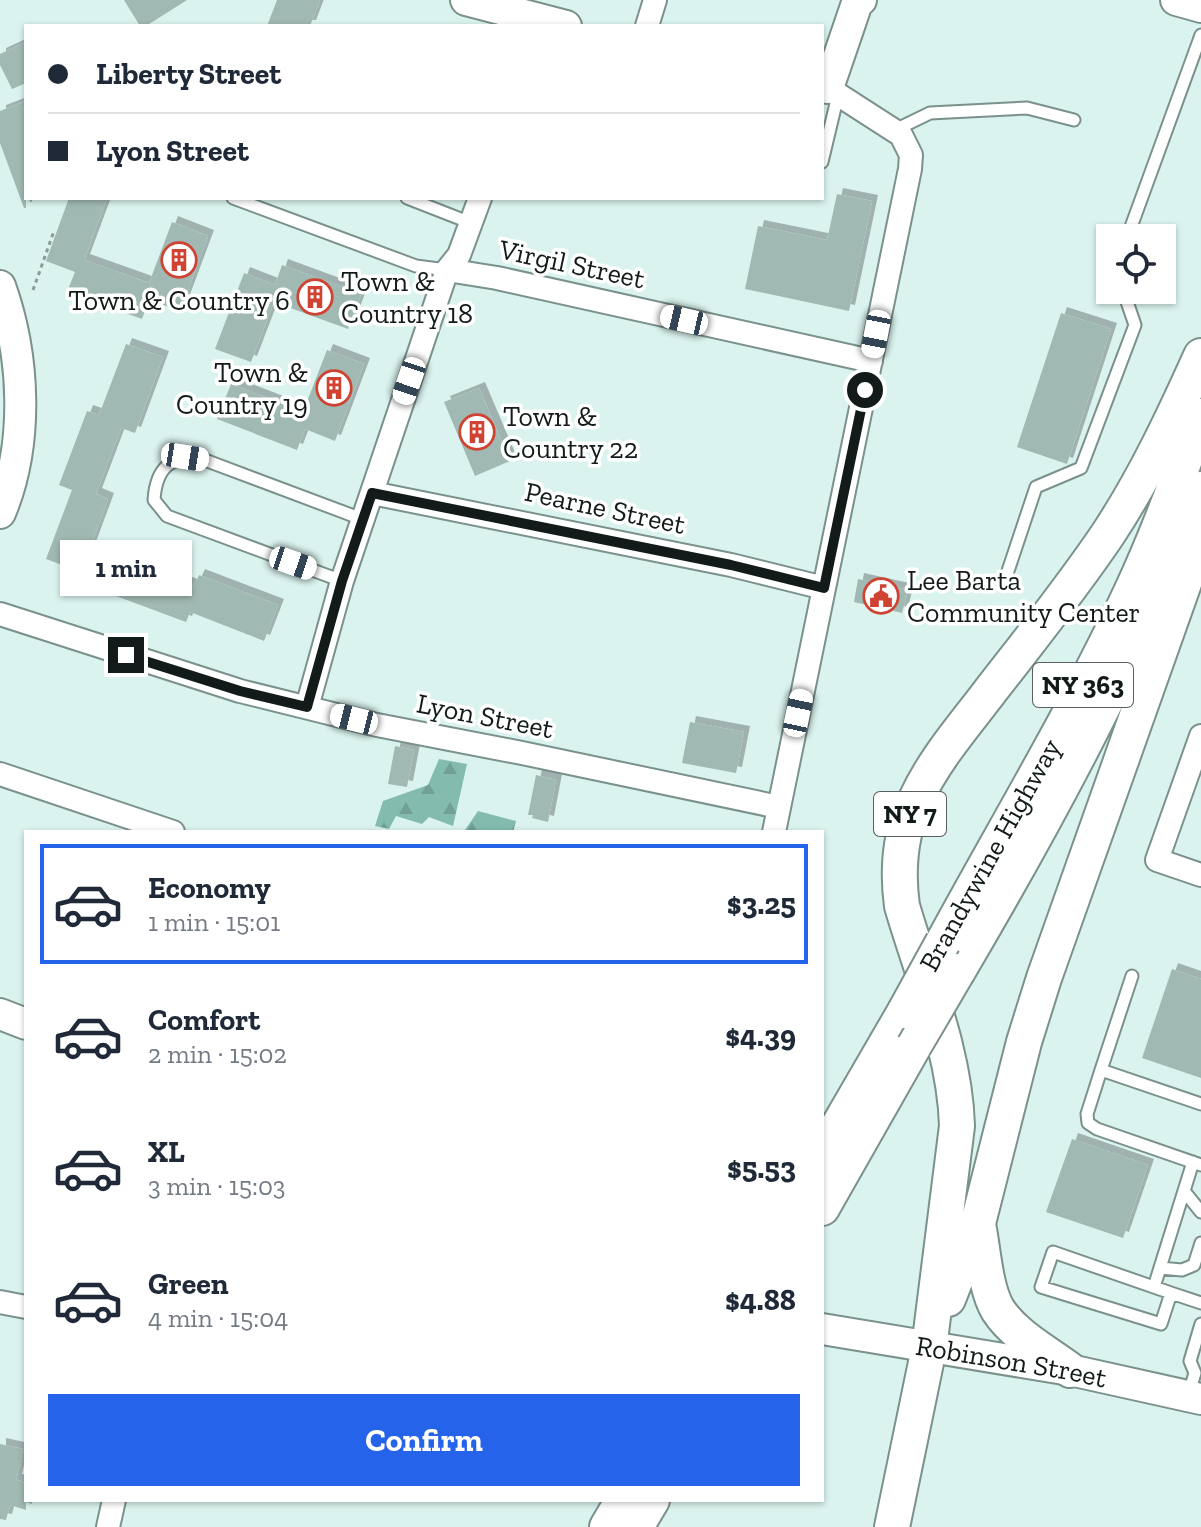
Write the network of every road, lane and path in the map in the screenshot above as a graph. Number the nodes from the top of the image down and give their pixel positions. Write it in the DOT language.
graph roads {
  1 [pos="466,0"];
  2 [pos="655,0"];
  3 [pos="861,0"];
  4 [pos="1176,0"];
  5 [pos="1201,7"];
  6 [pos="550,24"];
  7 [pos="648,24"];
  8 [pos="1201,35"];
  9 [pos="829,89"];
  10 [pos="1074,120"];
  11 [pos="895,131"];
  12 [pos="824,141"];
  13 [pos="238,200"];
  14 [pos="412,200"];
  15 [pos="479,200"];
  16 [pos="471,223"];
  17 [pos="1132,224"];
  18 [pos="54,231"];
  19 [pos="447,270"];
  20 [pos="0,286"];
  21 [pos="33,290"];
  22 [pos="1128,304"];
  23 [pos="1201,356"];
  24 [pos="871,361"];
  25 [pos="9,409"];
  26 [pos="1201,416"];
  27 [pos="1201,489"];
  28 [pos="372,493"];
  29 [pos="0,513"];
  30 [pos="362,519"];
  31 [pos="1201,535"];
  32 [pos="1007,574"];
  33 [pos="342,581"];
  34 [pos="824,588"];
  35 [pos="0,614"];
  36 [pos="307,707"];
  37 [pos="1201,736"];
  38 [pos="0,774"];
  39 [pos="779,807"];
  40 [pos="167,830"];
  41 [pos="774,830"];
  42 [pos="1201,875"];
  43 [pos="950,957"];
  44 [pos="1132,976"];
  45 [pos="0,1014"];
  46 [pos="24,1023"];
  47 [pos="1101,1070"];
  48 [pos="1201,1104"];
  49 [pos="824,1151"];
  50 [pos="1197,1164"];
  51 [pos="1184,1191"];
  52 [pos="824,1204"];
  53 [pos="1201,1212"];
  54 [pos="978,1223"];
  55 [pos="1201,1243"];
  56 [pos="1160,1268"];
  57 [pos="1154,1287"];
  58 [pos="1171,1293"];
  59 [pos="0,1302"];
  60 [pos="1201,1303"];
  61 [pos="24,1307"];
  62 [pos="1201,1324"];
  63 [pos="824,1329"];
  64 [pos="929,1348"];
  65 [pos="1070,1370"];
  66 [pos="1196,1385"];
  67 [pos="114,1502"];
  68 [pos="622,1502"];
  69 [pos="651,1502"];
  70 [pos="108,1527"];
  71 [pos="607,1527"];
  72 [pos="636,1527"];
  73 [pos="892,1527"];
  1 -- 6 [label="street"];
  2 -- 7 [label="street"];
  3 -- 9 [label="street"];
  4 -- 5 [label="street"];
  8 -- 17 [label="lane"];
  9 -- 11 [label="street"];
  9 -- 12 [label="lane"];
  10 -- 11 [label="lane"];
  11 -- 24 [label="street"];
  13 -- 19 [label="lane"];
  14 -- 16 [label="lane"];
  15 -- 16 [label="street"];
  16 -- 19 [label="street"];
  18 -- 21 [label="path"];
  19 -- 24 [label="street, Virgil Street"];
  19 -- 28 [label="street"];
  20 -- 25 [label="street"];
  22 -- 32 [label="lane"];
  23 -- 64 [label="main road, NY 7"];
  24 -- 34 [label="street"];
  25 -- 29 [label="street"];
  26 -- 43 [label="main road, Brandywine Highway / NY 363"];
  27 -- 43 [label="main road, Brandywine Highway / NY 363"];
  28 -- 30 [label="street"];
  28 -- 34 [label="street, Pearne Street"];
  30 -- 33 [label="street"];
  30 -- 33 [label="lane"];
  31 -- 54 [label="main road, NY 7"];
  33 -- 36 [label="street"];
  34 -- 39 [label="street"];
  35 -- 36 [label="street, Lyon Street"];
  36 -- 39 [label="street, Lyon Street"];
  37 -- 42 [label="street"];
  38 -- 40 [label="street"];
  39 -- 41 [label="street"];
  43 -- 49 [label="main road, Brandywine Highway / NY 363, bridge"];
  43 -- 52 [label="main road, Brandywine Highway / NY 363, bridge"];
  44 -- 47 [label="lane"];
  45 -- 46 [label="street"];
  47 -- 48 [label="lane"];
  47 -- 50 [label="lane"];
  50 -- 51 [label="lane"];
  51 -- 53 [label="lane"];
  51 -- 56 [label="lane"];
  54 -- 64 [label="main road, NY 7"];
  54 -- 65 [label="main road"];
  55 -- 56 [label="lane"];
  56 -- 57 [label="lane"];
  57 -- 58 [label="lane"];
  57 -- 58 [label="lane"];
  58 -- 60 [label="lane"];
  59 -- 61 [label="street"];
  62 -- 66 [label="lane"];
  63 -- 64 [label="street, Robinson Street"];
  64 -- 65 [label="street, Robinson Street"];
  64 -- 73 [label="main road, NY 7"];
  65 -- 66 [label="street, Robinson Street"];
  67 -- 70 [label="street"];
  68 -- 71 [label="main road"];
  69 -- 72 [label="main road"];
}
